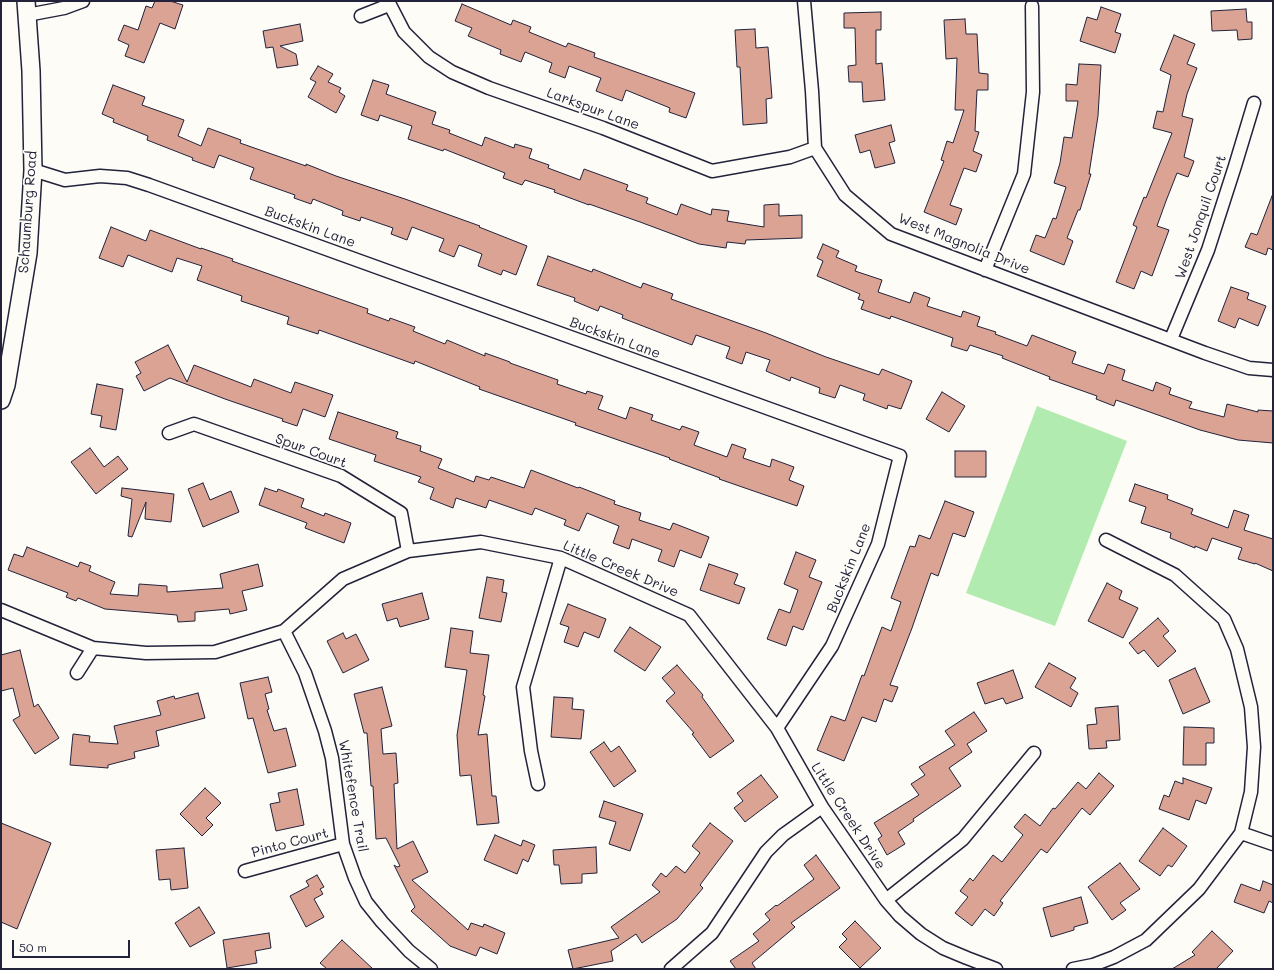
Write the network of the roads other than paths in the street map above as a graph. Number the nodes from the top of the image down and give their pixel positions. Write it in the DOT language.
graph roads {
  1 [pos="83,1"];
  2 [pos="804,1"];
  3 [pos="389,3"];
  4 [pos="1032,6"];
  5 [pos="26,8"];
  6 [pos="361,16"];
  7 [pos="1254,103"];
  8 [pos="815,148"];
  9 [pos="33,170"];
  10 [pos="985,270"];
  11 [pos="1172,339"];
  12 [pos="1273,370"];
  13 [pos="1,400"];
  14 [pos="169,433"];
  15 [pos="1106,540"];
  16 [pos="408,551"];
  17 [pos="561,558"];
  18 [pos="1,610"];
  19 [pos="284,631"];
  20 [pos="93,648"];
  21 [pos="77,673"];
  22 [pos="777,728"];
  23 [pos="1034,753"];
  24 [pos="538,784"];
  25 [pos="822,808"];
  26 [pos="1241,833"];
  27 [pos="344,844"];
  28 [pos="1273,844"];
  29 [pos="245,871"];
  30 [pos="886,900"];
  31 [pos="432,969"];
  32 [pos="671,969"];
  33 [pos="996,969"];
  34 [pos="1073,969"];
  1 -- 5 [label="street"];
  2 -- 8 [label="street, West Magnolia Drive"];
  3 -- 6 [label="street, Larkspur Lane"];
  3 -- 8 [label="street, Larkspur Lane"];
  4 -- 10 [label="street"];
  5 -- 9 [label="main road, Schaumburg Road"];
  7 -- 11 [label="street, West Jonquil Court"];
  8 -- 10 [label="street, West Magnolia Drive"];
  9 -- 13 [label="main road, Schaumburg Road"];
  9 -- 22 [label="street, Buckskin Lane"];
  10 -- 11 [label="street, West Magnolia Drive"];
  11 -- 12 [label="street, West Magnolia Drive"];
  14 -- 16 [label="street, Spur Court"];
  15 -- 26 [label="street"];
  16 -- 17 [label="street, Little Creek Drive"];
  16 -- 19 [label="street, Little Creek Drive"];
  17 -- 22 [label="street, Little Creek Drive"];
  17 -- 24 [label="street"];
  18 -- 20 [label="street, Little Creek Drive"];
  19 -- 20 [label="street, Little Creek Drive"];
  19 -- 27 [label="street, Whitefence Trail"];
  20 -- 21 [label="street"];
  22 -- 25 [label="street, Little Creek Drive"];
  23 -- 30 [label="street"];
  25 -- 30 [label="street, Little Creek Drive"];
  25 -- 32 [label="street"];
  26 -- 28 [label="street"];
  26 -- 34 [label="street"];
  27 -- 29 [label="street, Pinto Court"];
  27 -- 31 [label="street, Whitefence Trail"];
  30 -- 33 [label="street, Little Creek Drive"];
}
